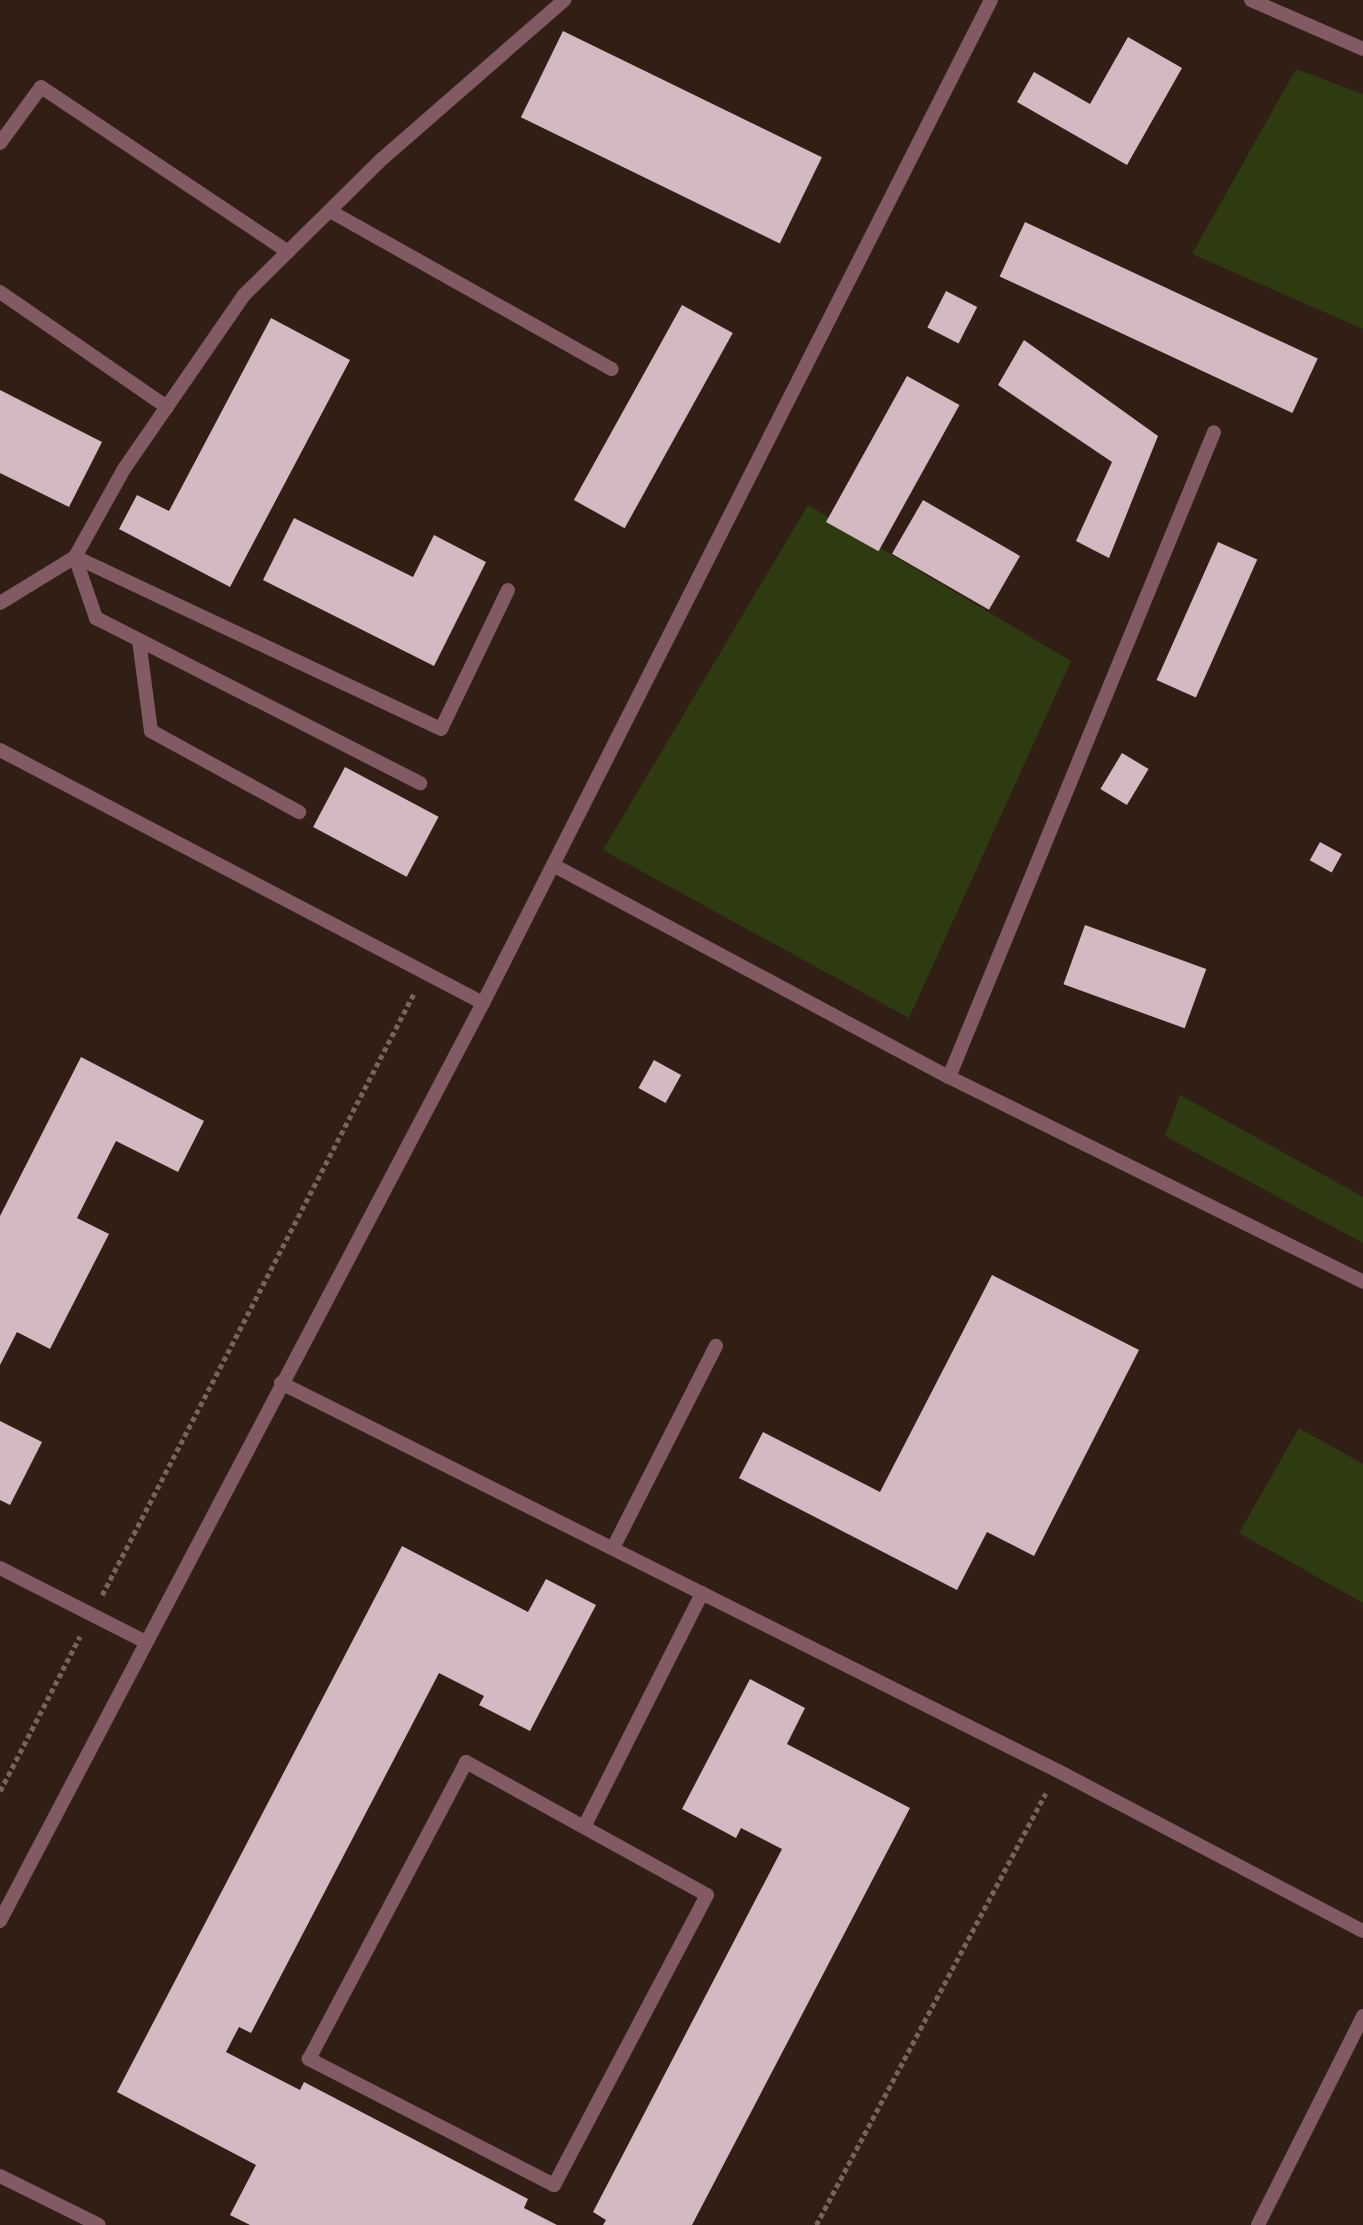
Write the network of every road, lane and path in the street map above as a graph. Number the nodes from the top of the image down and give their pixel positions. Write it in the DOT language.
graph roads {
  1 [pos="564,0"];
  2 [pos="991,0"];
  3 [pos="1251,0"];
  4 [pos="1363,49"];
  5 [pos="0,144"];
  6 [pos="330,211"];
  7 [pos="288,252"];
  8 [pos="0,292"];
  9 [pos="612,369"];
  10 [pos="167,407"];
  11 [pos="1214,432"];
  12 [pos="75,557"];
  13 [pos="508,590"];
  14 [pos="0,603"];
  15 [pos="139,640"];
  16 [pos="0,750"];
  17 [pos="421,783"];
  18 [pos="299,812"];
  19 [pos="553,865"];
  20 [pos="426,971"];
  21 [pos="483,1003"];
  22 [pos="949,1077"];
  23 [pos="1363,1282"];
  24 [pos="716,1346"];
  25 [pos="281,1383"];
  26 [pos="613,1548"];
  27 [pos="0,1568"];
  28 [pos="702,1593"];
  29 [pos="92,1614"];
  30 [pos="146,1642"];
  31 [pos="1058,1771"];
  32 [pos="0,1791"];
  33 [pos="585,1825"];
  34 [pos="0,1921"];
  35 [pos="1363,1931"];
  36 [pos="1363,2016"];
  37 [pos="0,2176"];
  38 [pos="99,2225"];
  39 [pos="816,2225"];
  40 [pos="1258,2225"];
  1 -- 6 [label="lane"];
  2 -- 19 [label="lane"];
  3 -- 4 [label="lane"];
  5 -- 7 [label="lane"];
  6 -- 7 [label="lane"];
  6 -- 9 [label="lane"];
  7 -- 10 [label="lane"];
  8 -- 10 [label="lane"];
  10 -- 12 [label="lane"];
  11 -- 22 [label="lane"];
  12 -- 13 [label="lane"];
  12 -- 14 [label="lane"];
  12 -- 15 [label="lane"];
  15 -- 17 [label="lane"];
  15 -- 18 [label="lane"];
  16 -- 20 [label="lane"];
  19 -- 21 [label="lane"];
  19 -- 22 [label="lane"];
  20 -- 21 [label="lane"];
  20 -- 29 [label="path"];
  21 -- 25 [label="lane"];
  22 -- 23 [label="lane"];
  24 -- 26 [label="lane"];
  25 -- 26 [label="lane"];
  25 -- 30 [label="lane"];
  26 -- 28 [label="lane"];
  27 -- 29 [label="lane"];
  28 -- 31 [label="lane"];
  28 -- 33 [label="lane"];
  29 -- 30 [label="lane"];
  29 -- 32 [label="path"];
  30 -- 34 [label="lane"];
  31 -- 35 [label="lane"];
  31 -- 39 [label="path"];
  33 -- 33 [label="lane"];
  36 -- 40 [label="lane"];
  37 -- 38 [label="lane"];
}
